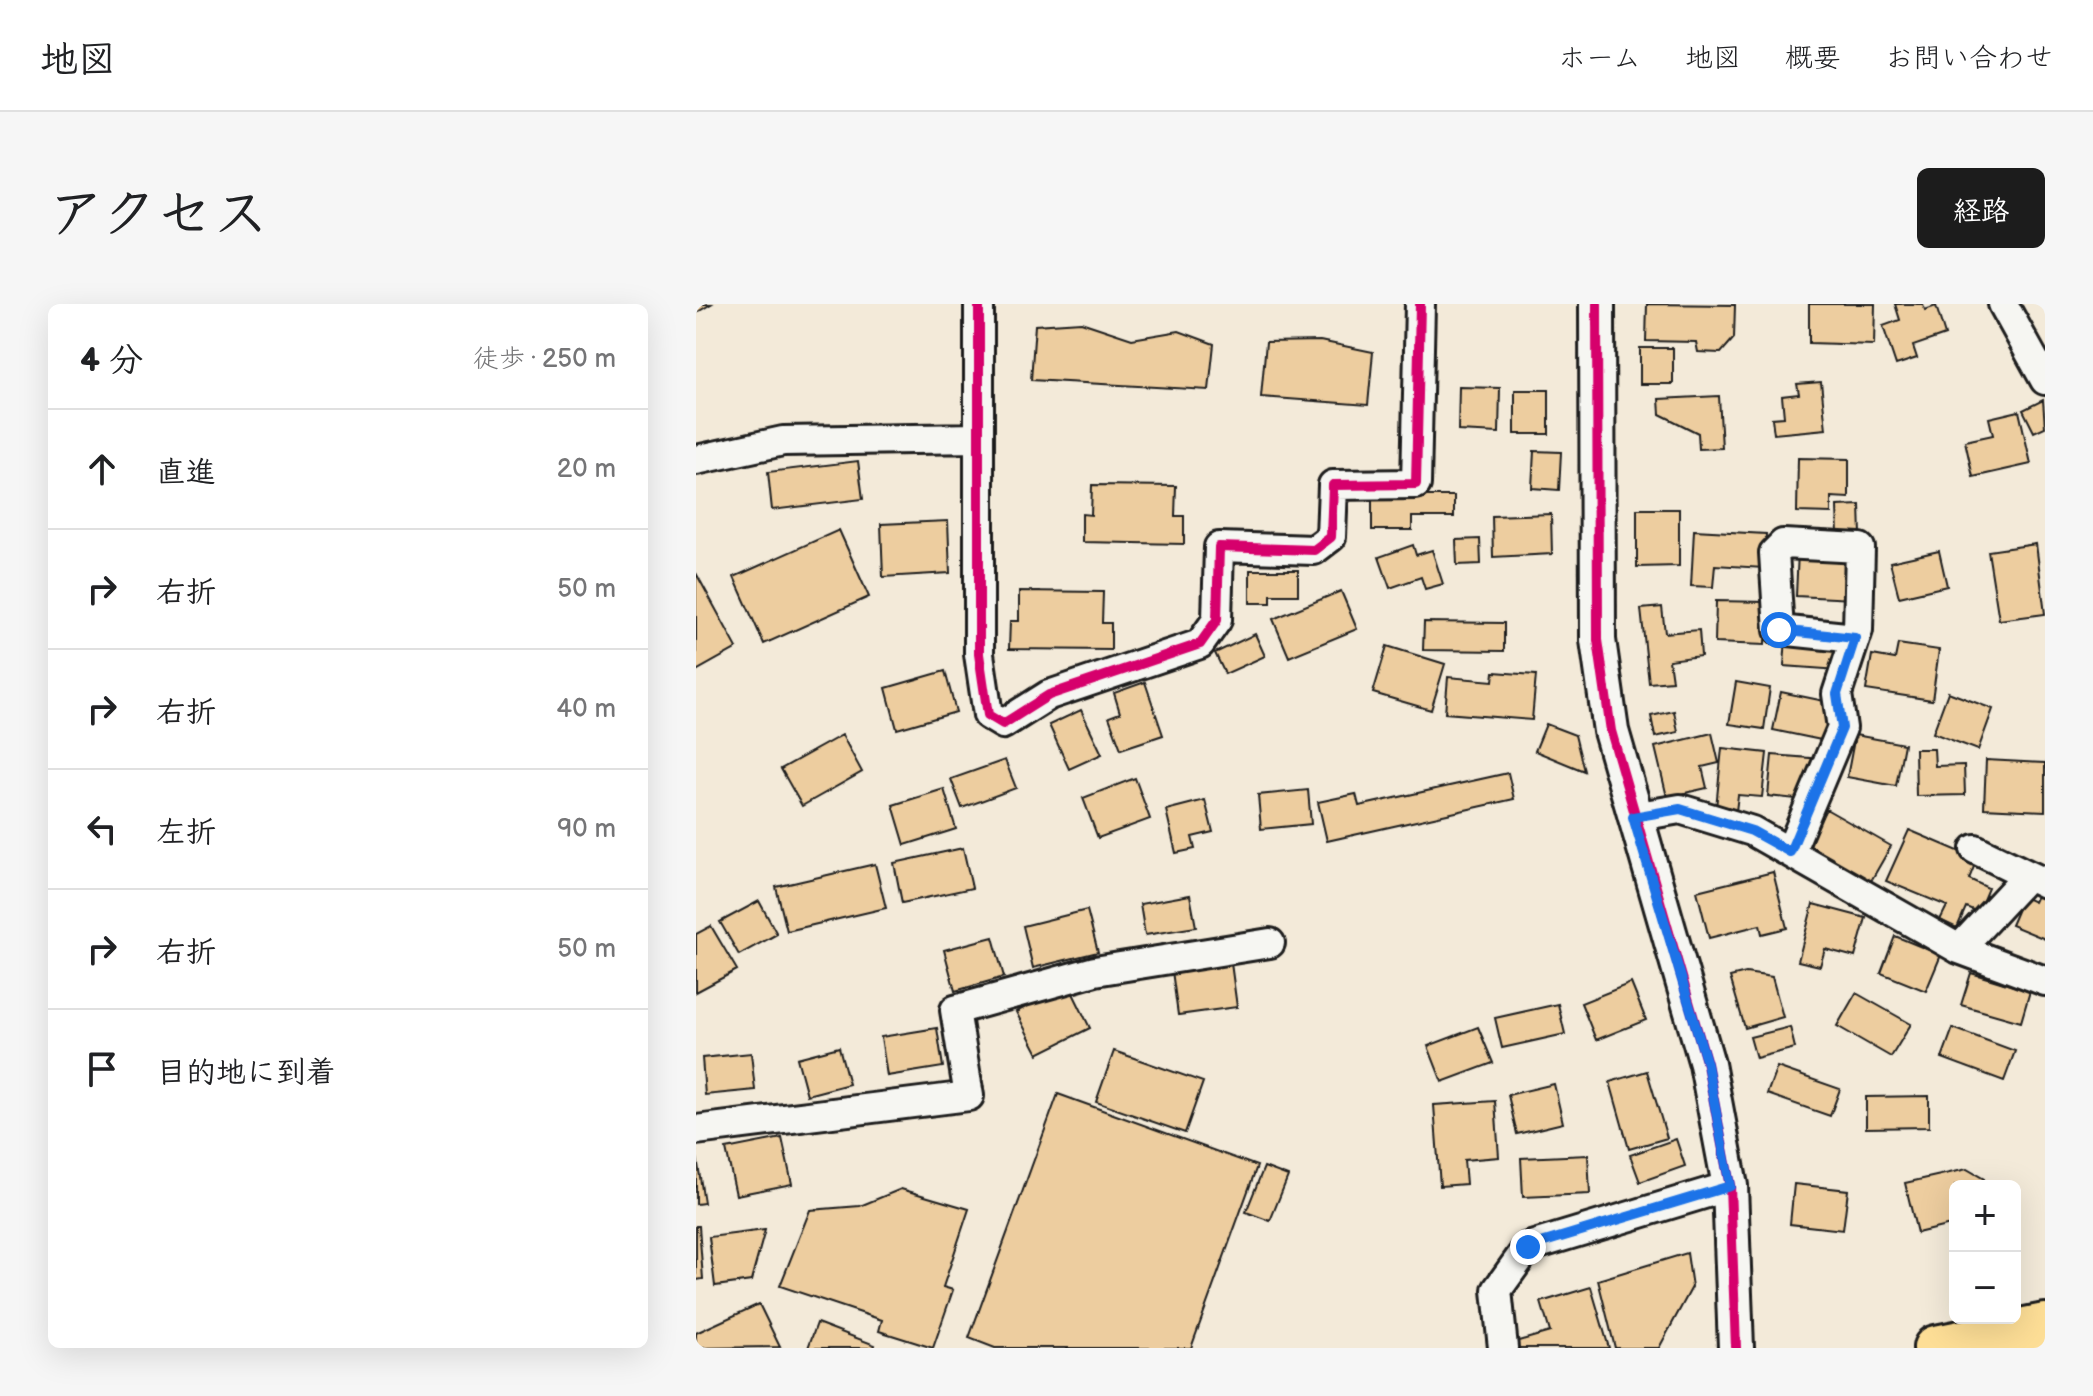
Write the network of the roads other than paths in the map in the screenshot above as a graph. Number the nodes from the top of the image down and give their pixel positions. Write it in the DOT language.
graph roads {
  1 [pos="979,304"];
  2 [pos="1420,304"];
  3 [pos="1597,304"];
  4 [pos="2003,304"];
  5 [pos="2045,380"];
  6 [pos="979,438"];
  7 [pos="696,460"];
  8 [pos="1855,638"];
  9 [pos="1633,817"];
  10 [pos="1975,849"];
  11 [pos="1790,852"];
  12 [pos="2037,879"];
  13 [pos="1270,943"];
  14 [pos="1959,949"];
  15 [pos="2045,981"];
  16 [pos="696,1130"];
  17 [pos="1730,1186"];
  18 [pos="2045,1326"];
  19 [pos="1503,1348"];
  20 [pos="1736,1348"];
  21 [pos="1936,1348"];
  1 -- 6 [label="street"];
  2 -- 6 [label="street"];
  3 -- 9 [label="street"];
  4 -- 5 [label="street"];
  6 -- 7 [label="street"];
  8 -- 11 [label="street"];
  9 -- 11 [label="street"];
  9 -- 17 [label="street"];
  10 -- 12 [label="street"];
  11 -- 14 [label="street"];
  12 -- 14 [label="street"];
  13 -- 16 [label="street"];
  14 -- 15 [label="street"];
  17 -- 19 [label="street"];
  17 -- 20 [label="street"];
  18 -- 21 [label="main road"];
}
